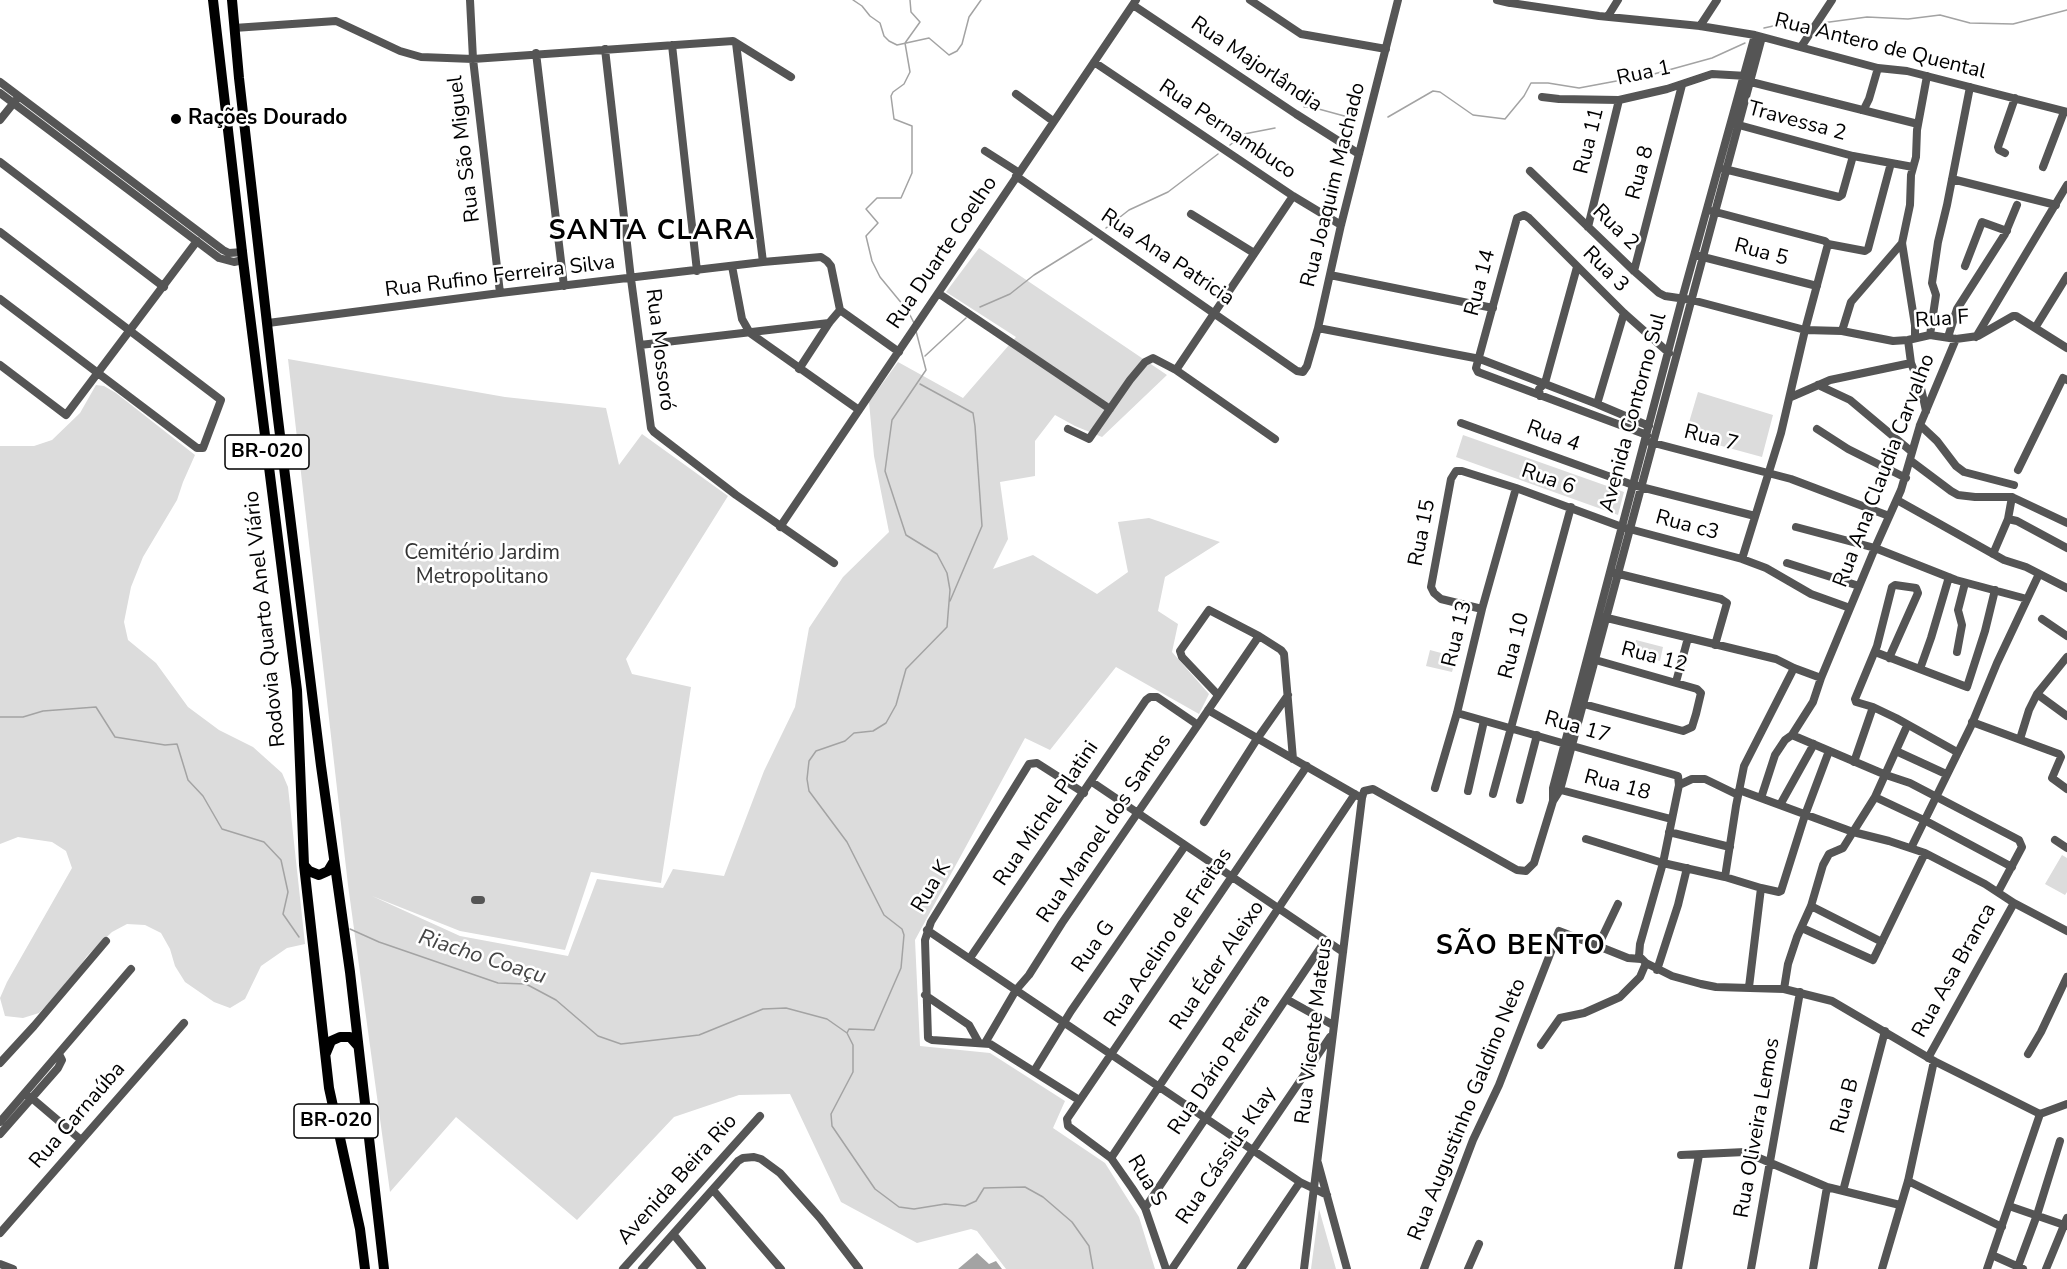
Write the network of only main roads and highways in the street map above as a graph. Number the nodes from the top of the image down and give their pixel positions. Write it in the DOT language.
graph roads {
  1 [pos="213,0"];
  2 [pos="232,0"];
  3 [pos="247,145"];
  4 [pos="231,148"];
  5 [pos="259,249"];
  6 [pos="243,256"];
  7 [pos="334,861"];
  8 [pos="304,865"];
  9 [pos="358,1046"];
  10 [pos="326,1054"];
  11 [pos="365,1269"];
  12 [pos="384,1269"];
  1 -- 4 [label="highway, Rodovia Quarto Anel Viário / BR-020"];
  2 -- 3 [label="highway, Rodovia Quarto Anel Viário / BR-020"];
  3 -- 4 [label="highway"];
  3 -- 5 [label="highway, Rodovia Quarto Anel Viário / BR-020"];
  4 -- 6 [label="highway, Rodovia Quarto Anel Viário / BR-020"];
  5 -- 6 [label="highway"];
  5 -- 7 [label="highway, Rodovia Quarto Anel Viário / BR-020"];
  6 -- 8 [label="highway, Rodovia Quarto Anel Viário / BR-020"];
  7 -- 8 [label="highway"];
  7 -- 9 [label="highway, Rodovia Quarto Anel Viário / BR-020"];
  8 -- 10 [label="highway, Rodovia Quarto Anel Viário / BR-020"];
  9 -- 10 [label="highway"];
  9 -- 12 [label="highway, Rodovia Quarto Anel Viário / BR-020"];
  10 -- 11 [label="highway, Rodovia Quarto Anel Viário / BR-020"];
}
